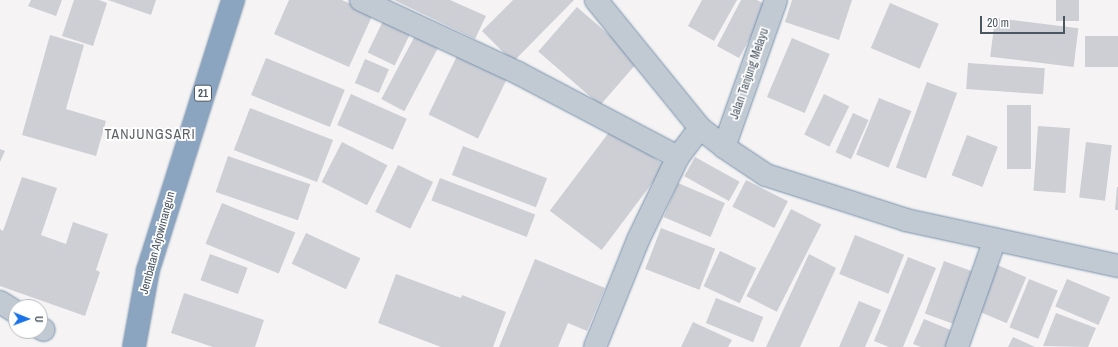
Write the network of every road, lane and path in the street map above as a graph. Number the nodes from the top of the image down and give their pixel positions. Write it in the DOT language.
graph roads {
  1 [pos="233,0"];
  2 [pos="361,0"];
  3 [pos="596,0"];
  4 [pos="776,0"];
  5 [pos="700,128"];
  6 [pos="724,147"];
  7 [pos="678,157"];
  8 [pos="995,239"];
  9 [pos="1118,266"];
  10 [pos="134,347"];
  11 [pos="595,347"];
  12 [pos="957,347"];
  1 -- 10 [label="highway, Jembatan Arjowinangun / 21"];
  2 -- 7 [label="street"];
  3 -- 5 [label="street"];
  4 -- 6 [label="street, Jalan Tanjung Melayu"];
  5 -- 6 [label="street"];
  5 -- 7 [label="street"];
  6 -- 8 [label="street"];
  7 -- 11 [label="street"];
  8 -- 9 [label="street"];
  8 -- 12 [label="street"];
}
